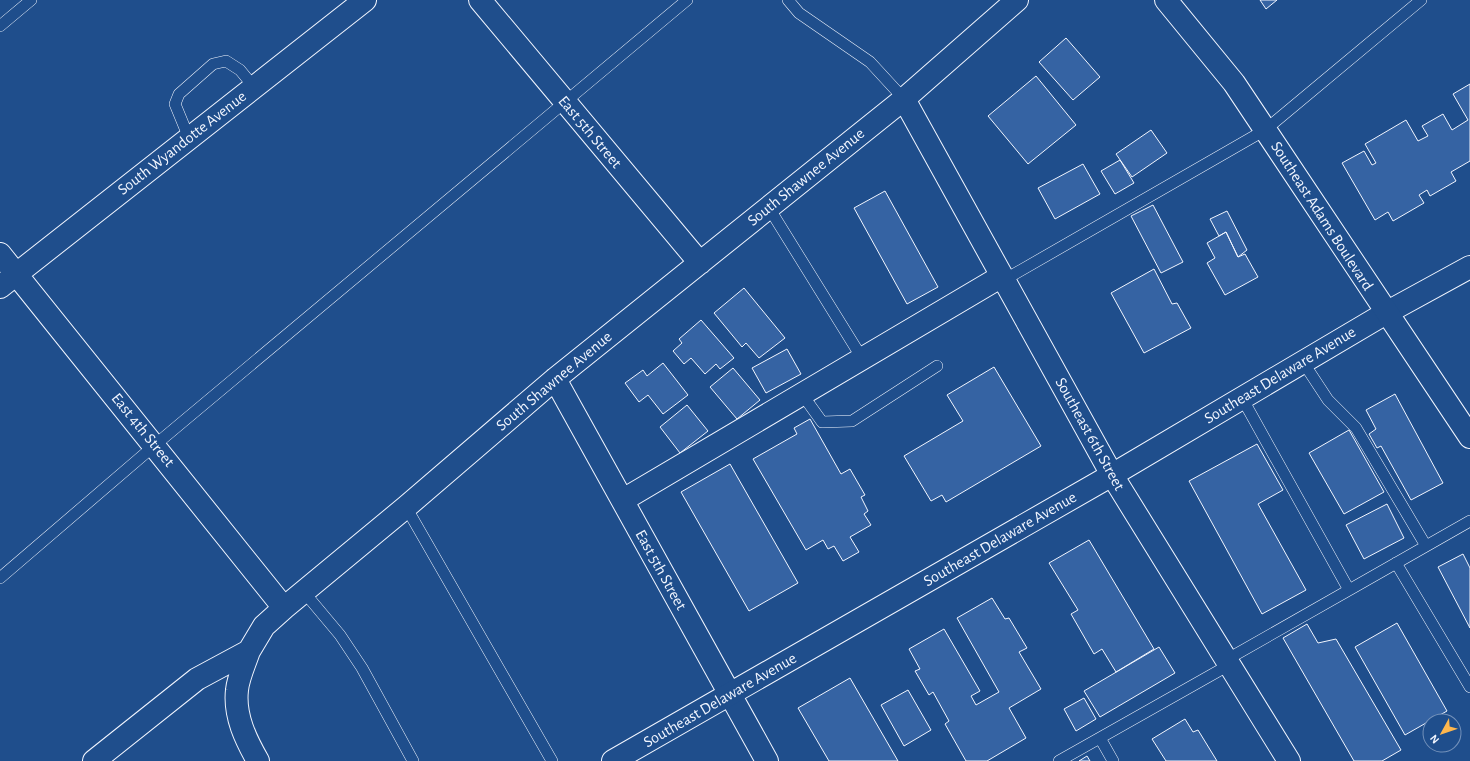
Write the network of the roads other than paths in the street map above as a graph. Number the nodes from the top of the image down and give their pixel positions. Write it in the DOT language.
graph roads {
  1 [pos="31,0"];
  2 [pos="365,0"];
  3 [pos="480,0"];
  4 [pos="686,0"];
  5 [pos="788,0"];
  6 [pos="1017,0"];
  7 [pos="1166,0"];
  8 [pos="1421,0"];
  9 [pos="0,26"];
  10 [pos="254,87"];
  11 [pos="904,99"];
  12 [pos="566,103"];
  13 [pos="1265,130"];
  14 [pos="189,138"];
  15 [pos="769,208"];
  16 [pos="0,254"];
  17 [pos="700,263"];
  18 [pos="1470,267"];
  19 [pos="16,272"];
  20 [pos="1003,278"];
  21 [pos="0,287"];
  22 [pos="1386,313"];
  23 [pos="862,358"];
  24 [pos="1303,362"];
  25 [pos="937,366"];
  26 [pos="555,379"];
  27 [pos="802,394"];
  28 [pos="1242,398"];
  29 [pos="1470,437"];
  30 [pos="155,445"];
  31 [pos="1112,475"];
  32 [pos="623,500"];
  33 [pos="406,508"];
  34 [pos="1470,520"];
  35 [pos="1426,546"];
  36 [pos="1396,563"];
  37 [pos="0,578"];
  38 [pos="1349,590"];
  39 [pos="304,592"];
  40 [pos="284,608"];
  41 [pos="249,651"];
  42 [pos="1228,662"];
  43 [pos="1470,687"];
  44 [pos="730,694"];
  45 [pos="1100,738"];
  46 [pos="94,761"];
  47 [pos="258,761"];
  48 [pos="413,761"];
  49 [pos="552,761"];
  50 [pos="613,761"];
  51 [pos="766,761"];
  52 [pos="1059,761"];
  53 [pos="1113,761"];
  54 [pos="1289,761"];
  1 -- 9 [label="lane"];
  2 -- 10 [label="street, South Wyandotte Avenue"];
  3 -- 12 [label="street, East 5th Street"];
  4 -- 12 [label="lane"];
  5 -- 11 [label="lane"];
  6 -- 11 [label="street, South Shawnee Avenue"];
  7 -- 13 [label="street, Southeast Adams Boulevard"];
  8 -- 13 [label="lane"];
  10 -- 14 [label="street, South Wyandotte Avenue"];
  10 -- 14 [label="lane"];
  11 -- 15 [label="street, South Shawnee Avenue"];
  11 -- 20 [label="street, Southeast 6th Street"];
  12 -- 17 [label="street, East 5th Street"];
  12 -- 30 [label="lane"];
  13 -- 20 [label="lane"];
  13 -- 22 [label="street, Southeast Adams Boulevard"];
  14 -- 19 [label="street, South Wyandotte Avenue"];
  15 -- 17 [label="street, South Shawnee Avenue"];
  15 -- 23 [label="lane"];
  16 -- 19 [label="street, East 4th Street"];
  17 -- 26 [label="street, South Shawnee Avenue"];
  18 -- 22 [label="street, Southeast Delaware Avenue"];
  19 -- 21 [label="street, South Wyandotte Avenue"];
  19 -- 30 [label="street, East 4th Street"];
  20 -- 23 [label="street"];
  20 -- 31 [label="street, Southeast 6th Street"];
  22 -- 24 [label="street, Southeast Delaware Avenue"];
  22 -- 29 [label="street, Southeast Adams Boulevard"];
  23 -- 27 [label="street"];
  24 -- 28 [label="street, Southeast Delaware Avenue"];
  24 -- 35 [label="lane"];
  25 -- 27 [label="lane"];
  26 -- 32 [label="street, East 5th Street"];
  26 -- 33 [label="street, South Shawnee Avenue"];
  27 -- 32 [label="street"];
  28 -- 31 [label="street, Southeast Delaware Avenue"];
  28 -- 38 [label="lane"];
  30 -- 37 [label="lane"];
  30 -- 40 [label="street, East 4th Street"];
  31 -- 42 [label="street, Southeast 6th Street"];
  31 -- 44 [label="street, Southeast Delaware Avenue"];
  32 -- 44 [label="street, East 5th Street"];
  33 -- 39 [label="street, South Shawnee Avenue"];
  33 -- 49 [label="lane"];
  34 -- 35 [label="lane"];
  35 -- 36 [label="lane"];
  36 -- 38 [label="lane"];
  36 -- 43 [label="lane"];
  38 -- 42 [label="lane"];
  39 -- 40 [label="street, South Shawnee Avenue"];
  39 -- 48 [label="lane"];
  40 -- 41 [label="street, South Shawnee Avenue"];
  41 -- 46 [label="street"];
  41 -- 47 [label="street"];
  42 -- 45 [label="lane"];
  42 -- 54 [label="street, Southeast 6th Street"];
  44 -- 50 [label="street, Southeast Delaware Avenue"];
  44 -- 51 [label="street, East 5th Street"];
  45 -- 52 [label="lane"];
  45 -- 53 [label="lane"];
}
